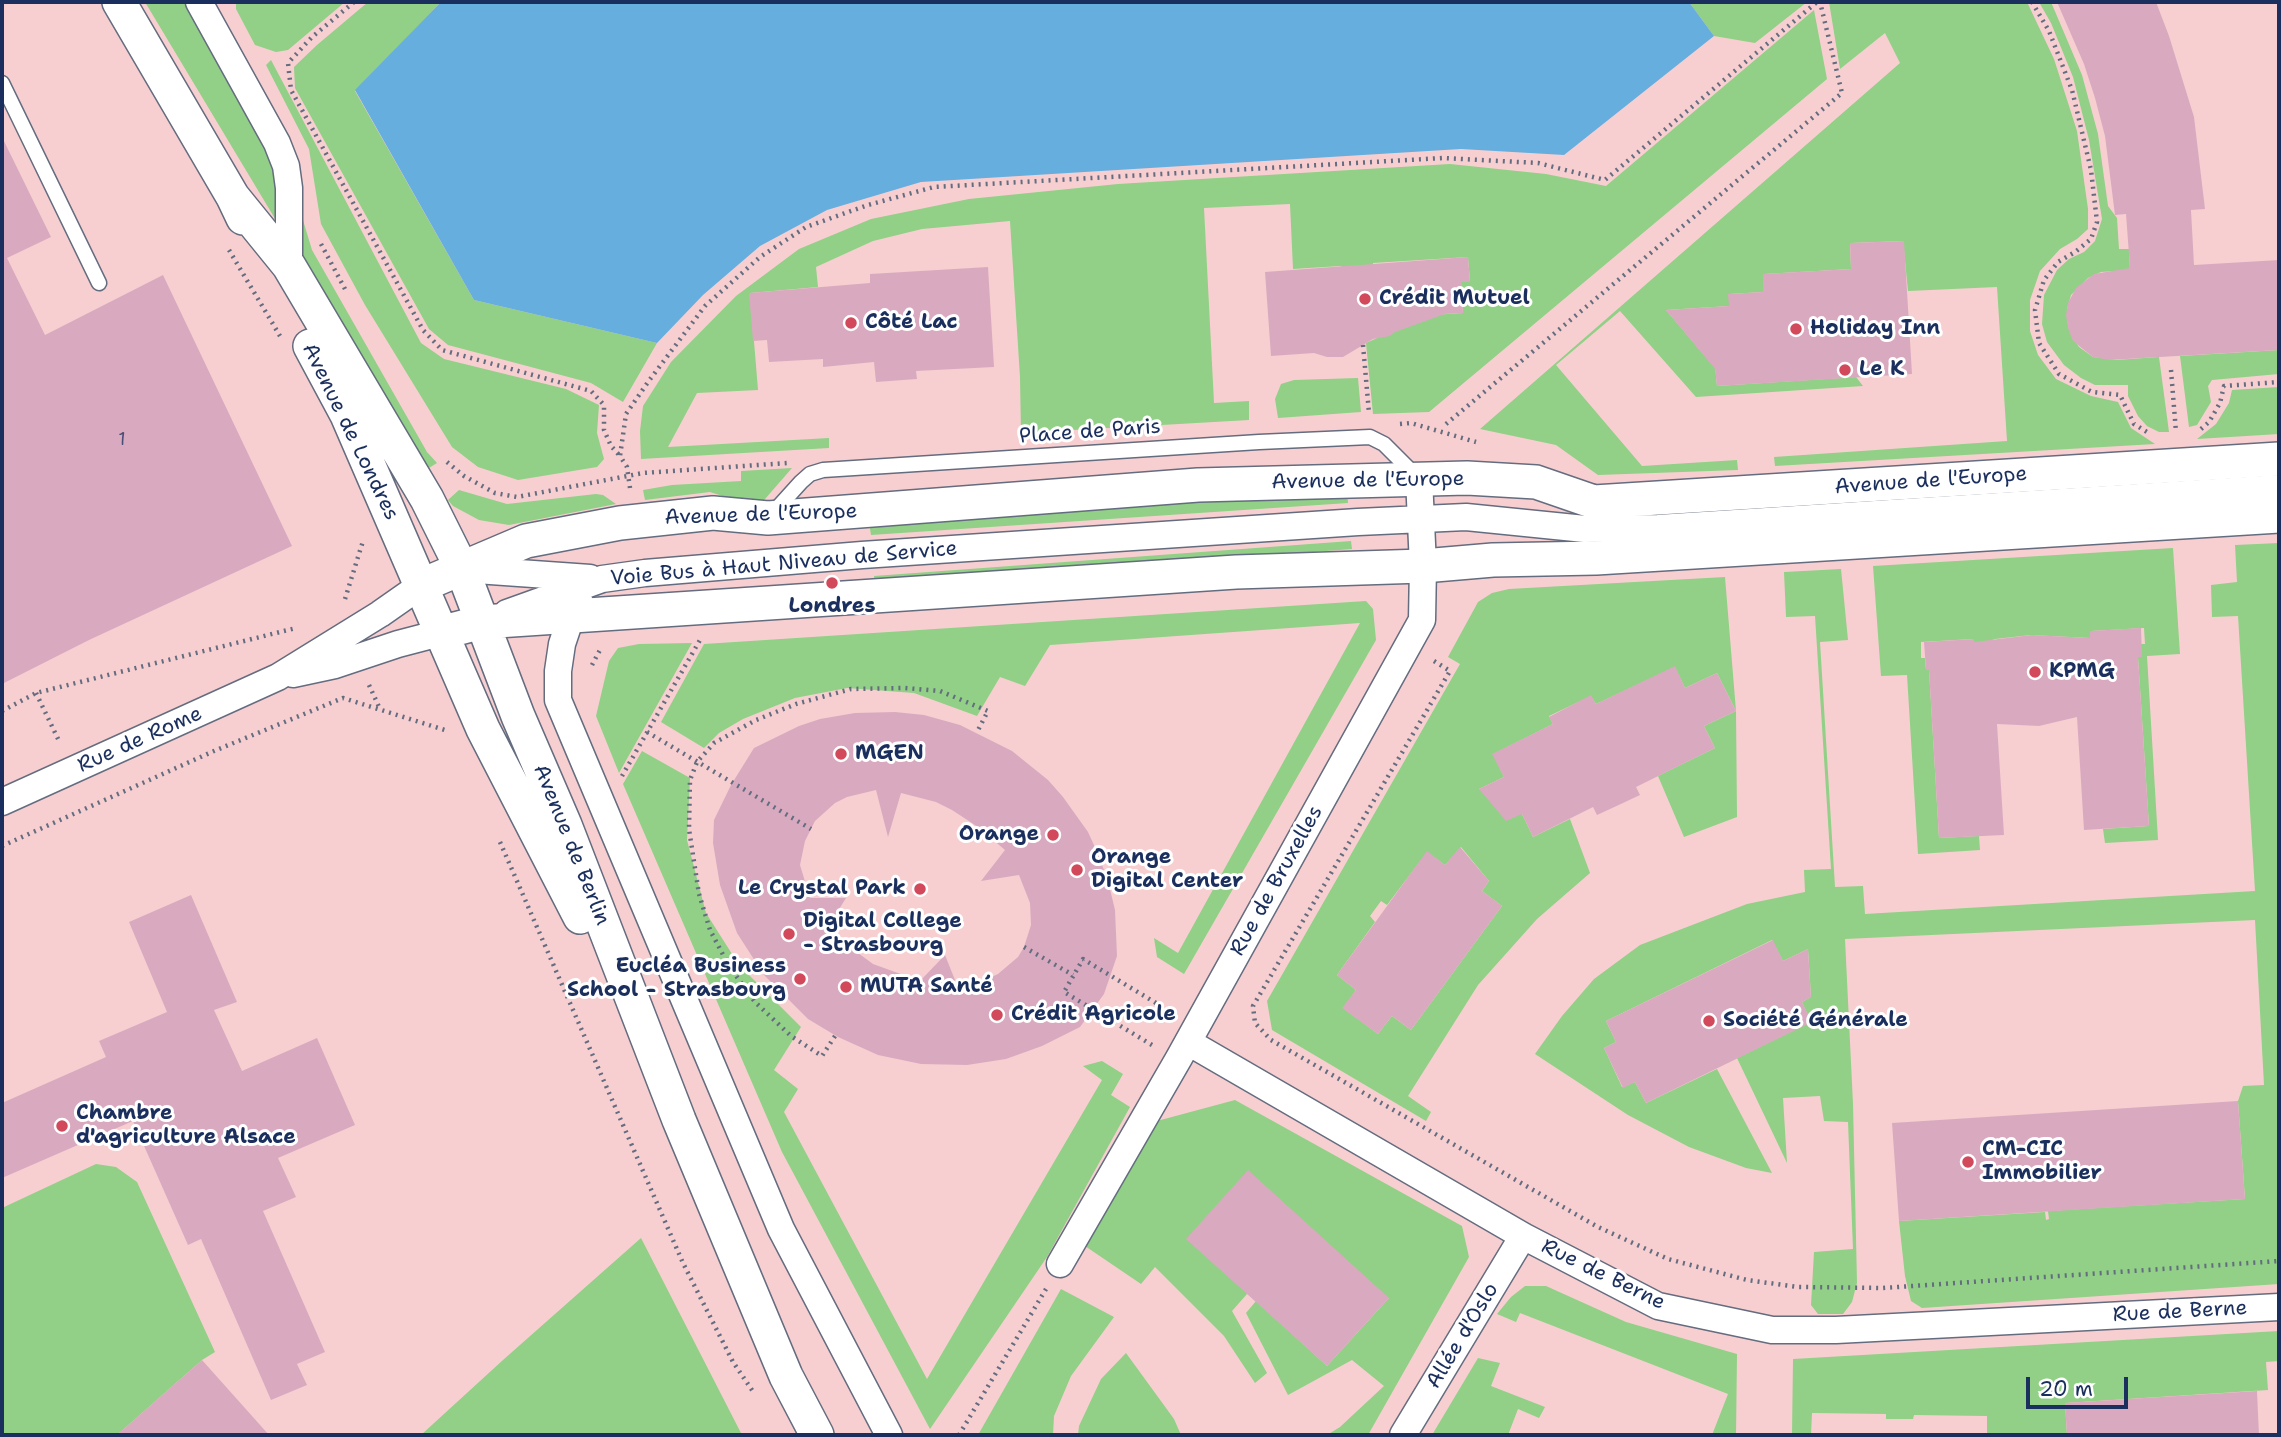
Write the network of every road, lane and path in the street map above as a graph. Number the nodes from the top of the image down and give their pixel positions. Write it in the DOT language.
graph roads {
  1 [pos="119,2"];
  2 [pos="199,2"];
  3 [pos="354,2"];
  4 [pos="1819,2"];
  5 [pos="2032,2"];
  6 [pos="2,83"];
  7 [pos="233,197"];
  8 [pos="317,236"];
  9 [pos="224,241"];
  10 [pos="289,265"];
  11 [pos="99,283"];
  12 [pos="349,295"];
  13 [pos="280,337"];
  14 [pos="1363,345"];
  15 [pos="2171,370"];
  16 [pos="2279,382"];
  17 [pos="1369,417"];
  18 [pos="1446,424"];
  19 [pos="2194,435"];
  20 [pos="2152,436"];
  21 [pos="2176,438"];
  22 [pos="442,456"];
  23 [pos="620,456"];
  24 [pos="2279,459"];
  25 [pos="627,467"];
  26 [pos="1419,478"];
  27 [pos="608,481"];
  28 [pos="2279,488"];
  29 [pos="2279,516"];
  30 [pos="768,518"];
  31 [pos="1420,519"];
  32 [pos="1358,522"];
  33 [pos="362,536"];
  34 [pos="1423,566"];
  35 [pos="462,569"];
  36 [pos="602,579"];
  37 [pos="420,586"];
  38 [pos="342,609"];
  39 [pos="571,617"];
  40 [pos="482,622"];
  41 [pos="304,626"];
  42 [pos="440,633"];
  43 [pos="701,638"];
  44 [pos="605,643"];
  45 [pos="1433,661"];
  46 [pos="589,670"];
  47 [pos="278,677"];
  48 [pos="36,693"];
  49 [pos="2,711"];
  50 [pos="452,732"];
  51 [pos="647,732"];
  52 [pos="977,732"];
  53 [pos="697,762"];
  54 [pos="73,770"];
  55 [pos="617,785"];
  56 [pos="2,802"];
  57 [pos="811,829"];
  58 [pos="498,838"];
  59 [pos="2,846"];
  60 [pos="1024,947"];
  61 [pos="1073,975"];
  62 [pos="835,1036"];
  63 [pos="1187,1043"];
  64 [pos="679,1120"];
  65 [pos="1522,1236"];
  66 [pos="2279,1261"];
  67 [pos="1060,1264"];
  68 [pos="2279,1307"];
  69 [pos="762,1404"];
  70 [pos="817,1435"];
  71 [pos="889,1435"];
  72 [pos="958,1435"];
  73 [pos="1403,1435"];
  1 -- 7 [label="street, Avenue de Londres"];
  2 -- 10 [label="street"];
  3 -- 23 [label="path"];
  4 -- 18 [label="path"];
  4 -- 23 [label="path"];
  5 -- 20 [label="path"];
  6 -- 11 [label="lane"];
  7 -- 10 [label="street, Avenue de Londres"];
  7 -- 37 [label="street, Avenue de Londres"];
  8 -- 12 [label="path"];
  9 -- 13 [label="path"];
  10 -- 35 [label="street, Avenue de Londres"];
  14 -- 17 [label="path"];
  15 -- 21 [label="path"];
  16 -- 19 [label="path"];
  22 -- 27 [label="path"];
  23 -- 25 [label="path"];
  24 -- 26 [label="street, Avenue de l'Europe"];
  26 -- 30 [label="street, Avenue de l'Europe"];
  26 -- 30 [label="lane, Place de Paris"];
  26 -- 31 [label="street, Rue de Bruxelles"];
  28 -- 31 [label="street, Avenue de l'Europe"];
  29 -- 34 [label="street"];
  30 -- 35 [label="street, Avenue de l'Europe"];
  31 -- 32 [label="street, Avenue de l'Europe"];
  31 -- 34 [label="street, Rue de Bruxelles"];
  32 -- 36 [label="street, Voie Bus à Haut Niveau de Service"];
  33 -- 38 [label="path"];
  34 -- 39 [label="street"];
  34 -- 63 [label="street, Rue de Bruxelles"];
  35 -- 36 [label="street, Avenue de l'Europe"];
  35 -- 37 [label="street, Avenue de l'Europe"];
  35 -- 40 [label="street, Avenue de Berlin"];
  36 -- 39 [label="street, Voie Bus à Haut Niveau de Service"];
  36 -- 40 [label="street"];
  37 -- 42 [label="street, Avenue de Londres"];
  37 -- 47 [label="street, Rue de Rome"];
  39 -- 40 [label="street"];
  39 -- 71 [label="street, Voie Bus à Haut Niveau de Service"];
  40 -- 42 [label="street"];
  40 -- 64 [label="street, Avenue de Berlin"];
  41 -- 48 [label="path"];
  42 -- 47 [label="street, Rue de Rome"];
  42 -- 64 [label="street, Avenue de Berlin"];
  43 -- 51 [label="path"];
  44 -- 46 [label="path"];
  45 -- 66 [label="path"];
  47 -- 54 [label="street, Rue de Rome"];
  48 -- 49 [label="path"];
  48 -- 54 [label="path"];
  50 -- 59 [label="path"];
  51 -- 53 [label="path"];
  51 -- 55 [label="path"];
  52 -- 53 [label="path"];
  53 -- 57 [label="path"];
  53 -- 62 [label="path"];
  54 -- 56 [label="street, Rue de Rome"];
  58 -- 69 [label="path"];
  60 -- 61 [label="path"];
  61 -- 63 [label="path"];
  61 -- 63 [label="path"];
  63 -- 65 [label="street, Rue de Berne"];
  63 -- 67 [label="street, Rue de Bruxelles"];
  64 -- 70 [label="street, Avenue de Berlin"];
  65 -- 68 [label="street, Rue de Berne"];
  65 -- 73 [label="street, Allée d'Oslo"];
  67 -- 72 [label="path"];
}
